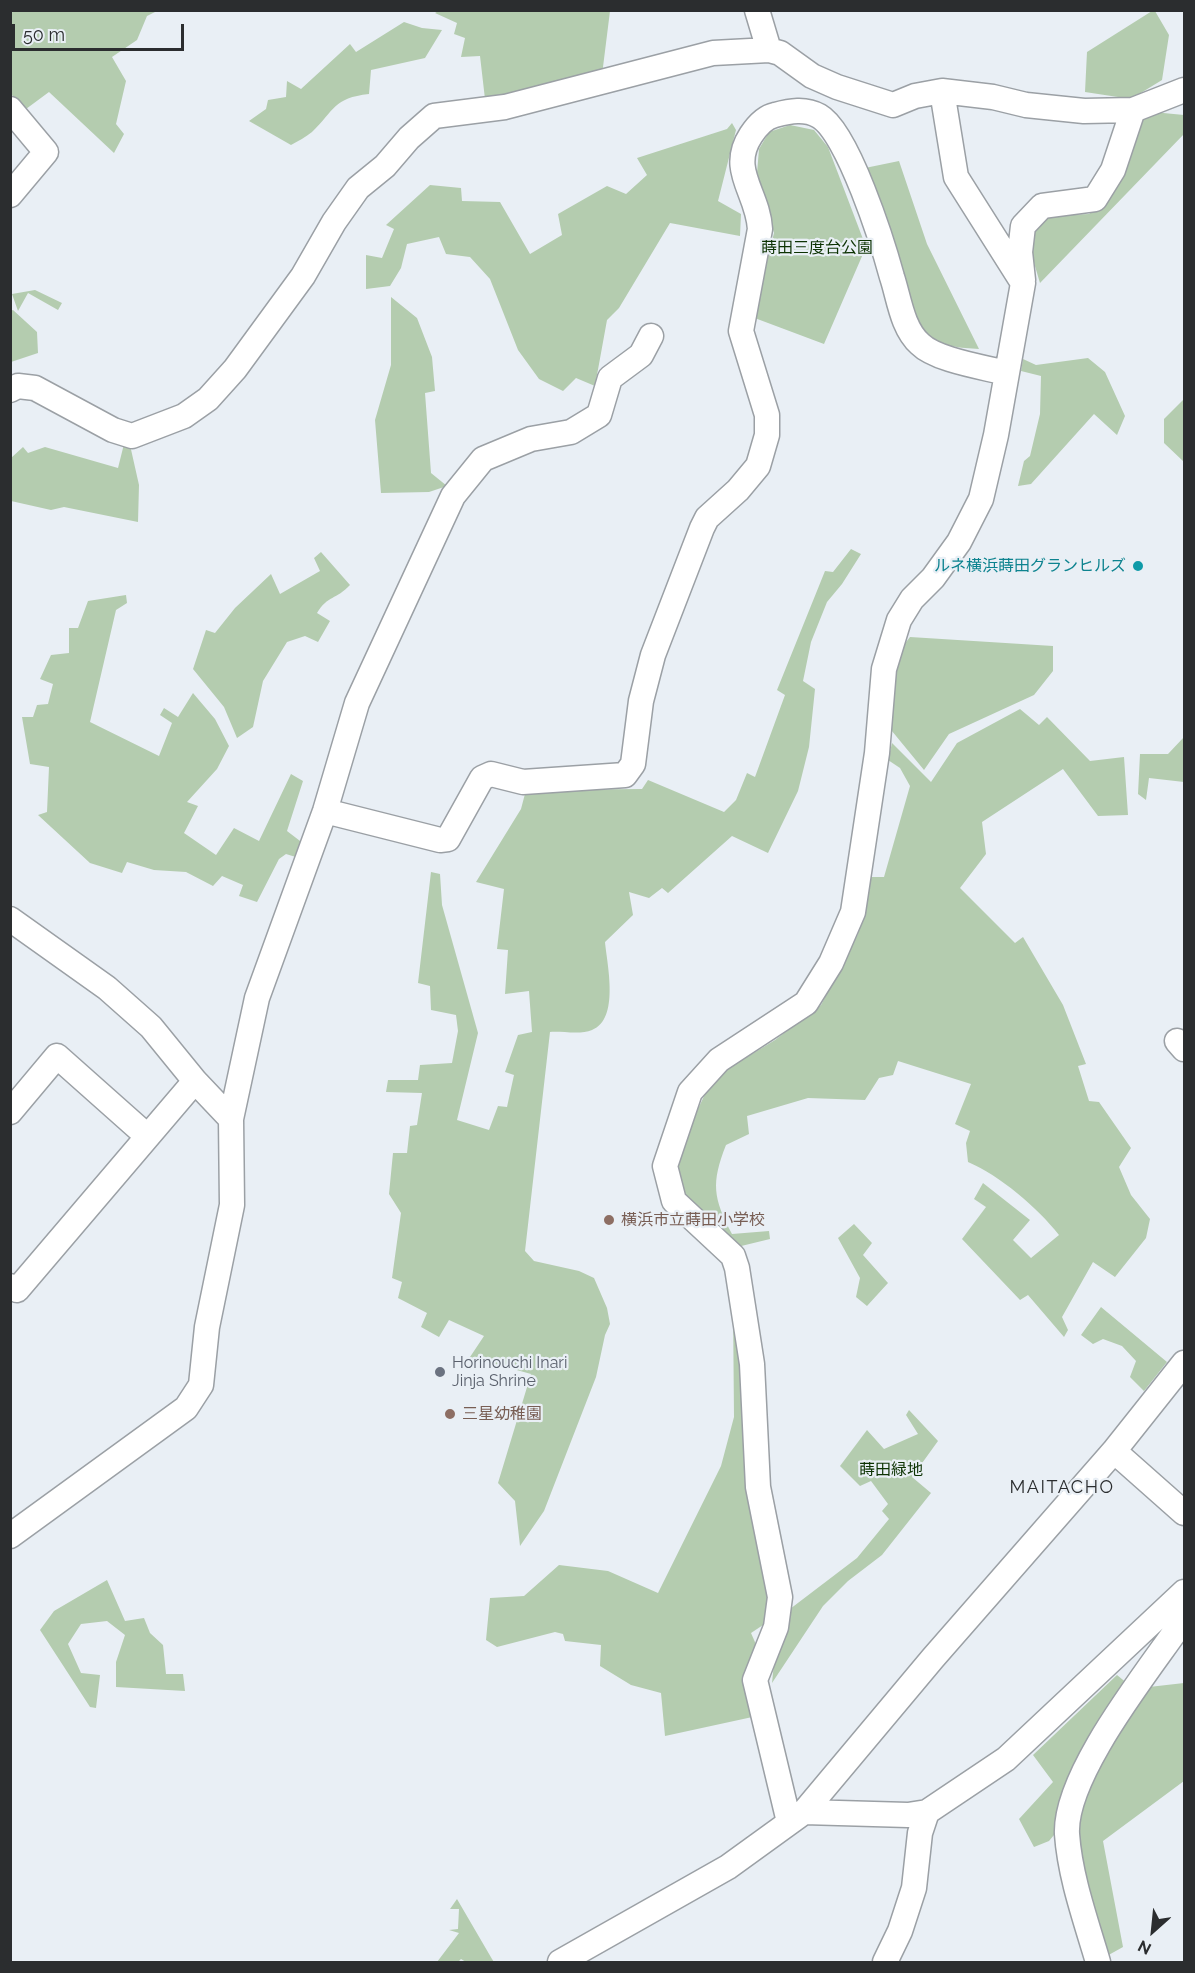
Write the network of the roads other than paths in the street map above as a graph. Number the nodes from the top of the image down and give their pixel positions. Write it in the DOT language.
graph roads {
  1 [pos="757,10"];
  2 [pos="769,50"];
  3 [pos="1185,90"];
  4 [pos="942,91"];
  5 [pos="10,109"];
  6 [pos="1133,110"];
  7 [pos="10,195"];
  8 [pos="1023,283"];
  9 [pos="651,336"];
  10 [pos="1006,373"];
  11 [pos="10,390"];
  12 [pos="325,811"];
  13 [pos="10,919"];
  14 [pos="195,1081"];
  15 [pos="11,1109"];
  16 [pos="231,1119"];
  17 [pos="147,1136"];
  18 [pos="10,1286"];
  19 [pos="1180,1378"];
  20 [pos="1114,1451"];
  21 [pos="1185,1513"];
  22 [pos="10,1536"];
  23 [pos="1185,1592"];
  24 [pos="1185,1620"];
  25 [pos="927,1812"];
  26 [pos="797,1817"];
  27 [pos="560,1962"];
  28 [pos="885,1962"];
  29 [pos="1098,1962"];
  1 -- 2 [label="street"];
  2 -- 4 [label="street"];
  2 -- 11 [label="street"];
  3 -- 6 [label="street"];
  4 -- 6 [label="street"];
  4 -- 8 [label="street"];
  5 -- 7 [label="street"];
  6 -- 8 [label="street"];
  8 -- 10 [label="street"];
  9 -- 12 [label="street"];
  10 -- 12 [label="street"];
  10 -- 26 [label="street"];
  12 -- 16 [label="street"];
  13 -- 14 [label="street"];
  14 -- 16 [label="street"];
  14 -- 17 [label="street"];
  15 -- 17 [label="street"];
  16 -- 22 [label="street"];
  17 -- 18 [label="street"];
  19 -- 20 [label="street"];
  20 -- 21 [label="street"];
  20 -- 26 [label="street"];
  23 -- 25 [label="street"];
  24 -- 29 [label="street"];
  25 -- 26 [label="street"];
  25 -- 28 [label="street"];
  26 -- 27 [label="street"];
}
